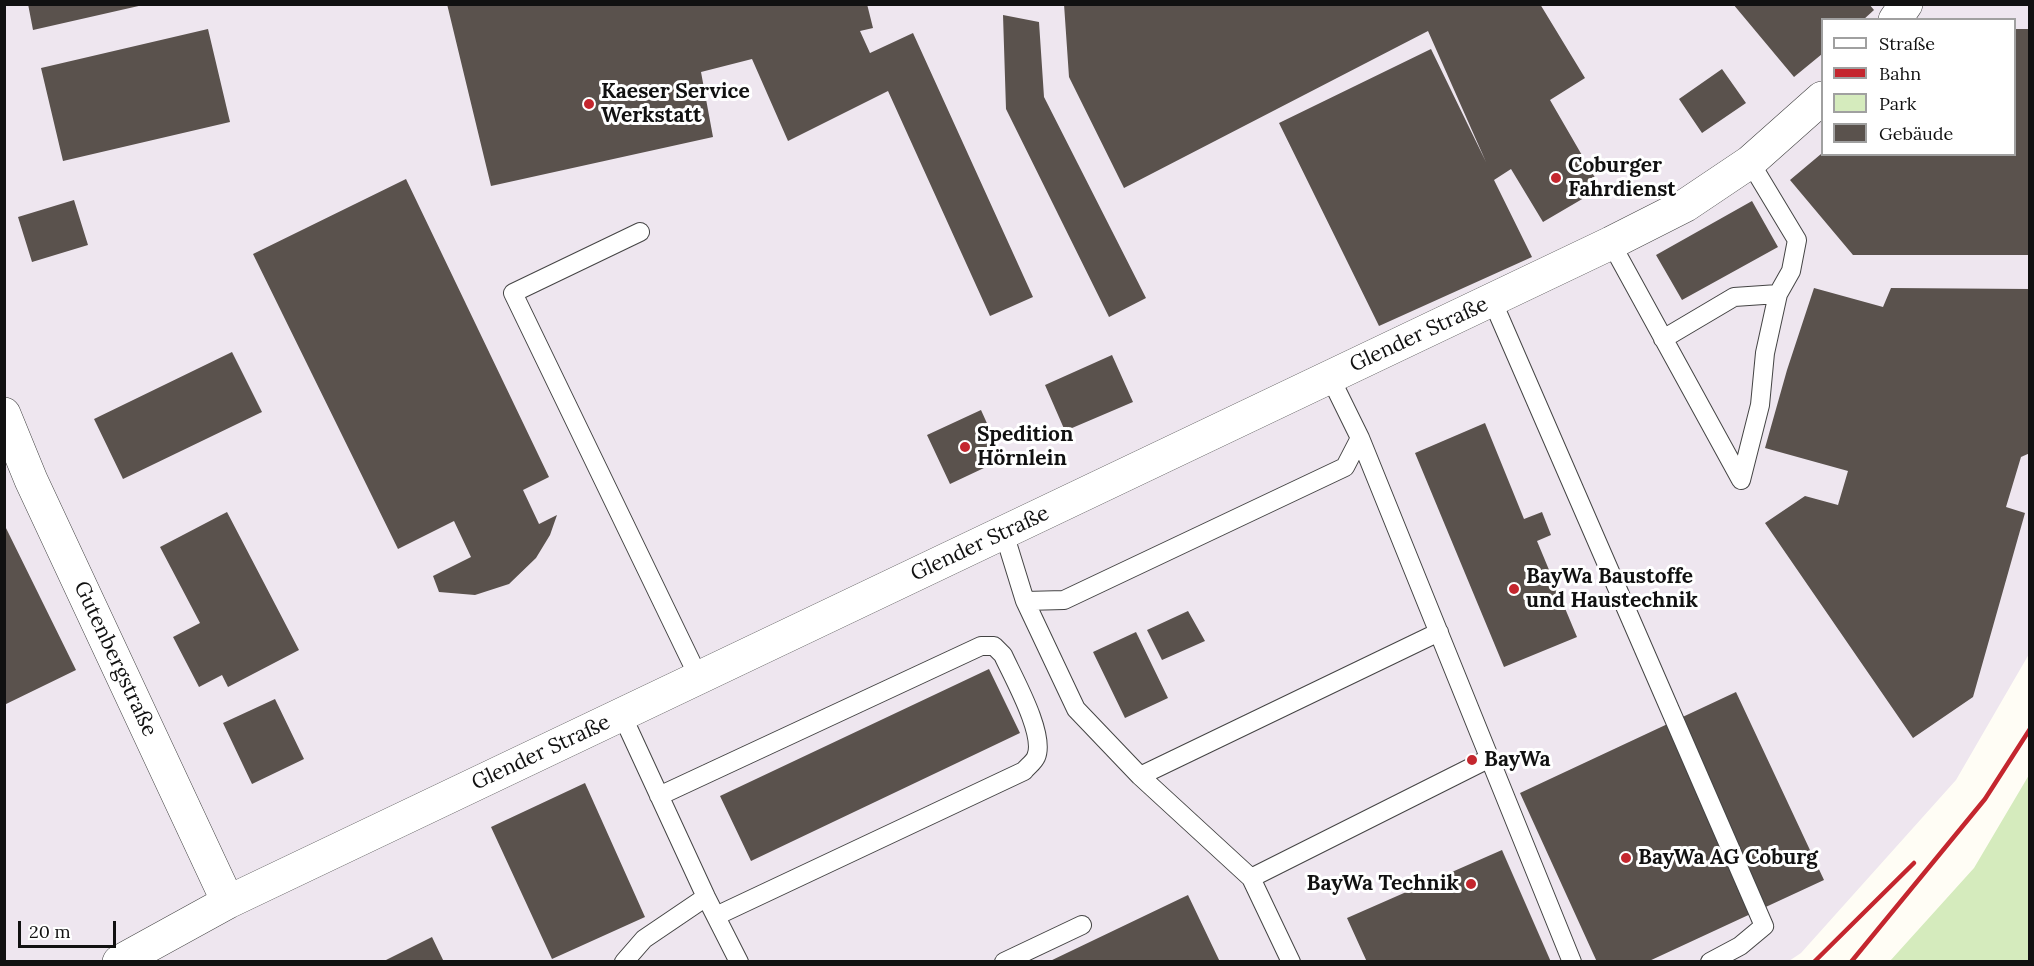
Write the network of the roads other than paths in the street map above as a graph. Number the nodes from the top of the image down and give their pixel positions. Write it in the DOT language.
graph roads {
  1 [pos="1906,4"];
  2 [pos="1896,18"];
  3 [pos="1821,99"];
  4 [pos="1750,162"];
  5 [pos="640,232"];
  6 [pos="1611,243"];
  7 [pos="1778,294"];
  8 [pos="1492,300"];
  9 [pos="1663,339"];
  10 [pos="1330,377"];
  11 [pos="4,414"];
  12 [pos="1360,438"];
  13 [pos="1004,533"];
  14 [pos="1025,601"];
  15 [pos="1439,632"];
  16 [pos="699,678"];
  17 [pos="622,715"];
  18 [pos="1490,758"];
  19 [pos="1140,776"];
  20 [pos="660,796"];
  21 [pos="1251,878"];
  22 [pos="706,897"];
  23 [pos="228,902"];
  24 [pos="716,916"];
  25 [pos="1082,925"];
  26 [pos="119,962"];
  27 [pos="624,962"];
  28 [pos="739,962"];
  29 [pos="1004,962"];
  30 [pos="1291,962"];
  31 [pos="1572,962"];
  32 [pos="1710,962"];
  1 -- 2 [label="street"];
  3 -- 4 [label="street, Glender Straße"];
  4 -- 6 [label="street, Glender Straße"];
  4 -- 7 [label="lane"];
  5 -- 16 [label="lane"];
  6 -- 8 [label="street, Glender Straße"];
  6 -- 9 [label="lane"];
  7 -- 9 [label="lane"];
  7 -- 9 [label="lane"];
  8 -- 10 [label="street, Glender Straße"];
  8 -- 32 [label="lane"];
  10 -- 12 [label="lane"];
  10 -- 13 [label="street, Glender Straße"];
  11 -- 23 [label="street, Gutenbergstraße"];
  12 -- 14 [label="lane"];
  12 -- 15 [label="lane"];
  13 -- 14 [label="lane"];
  13 -- 16 [label="street, Glender Straße"];
  14 -- 19 [label="lane"];
  15 -- 18 [label="lane"];
  15 -- 19 [label="lane"];
  16 -- 17 [label="street, Glender Straße"];
  17 -- 20 [label="lane"];
  17 -- 23 [label="street, Glender Straße"];
  18 -- 21 [label="lane"];
  18 -- 31 [label="lane"];
  19 -- 21 [label="lane"];
  20 -- 22 [label="lane"];
  20 -- 24 [label="lane"];
  21 -- 30 [label="lane"];
  22 -- 24 [label="lane"];
  22 -- 27 [label="lane"];
  23 -- 26 [label="street, Glender Straße"];
  24 -- 28 [label="lane"];
  25 -- 29 [label="lane"];
}
